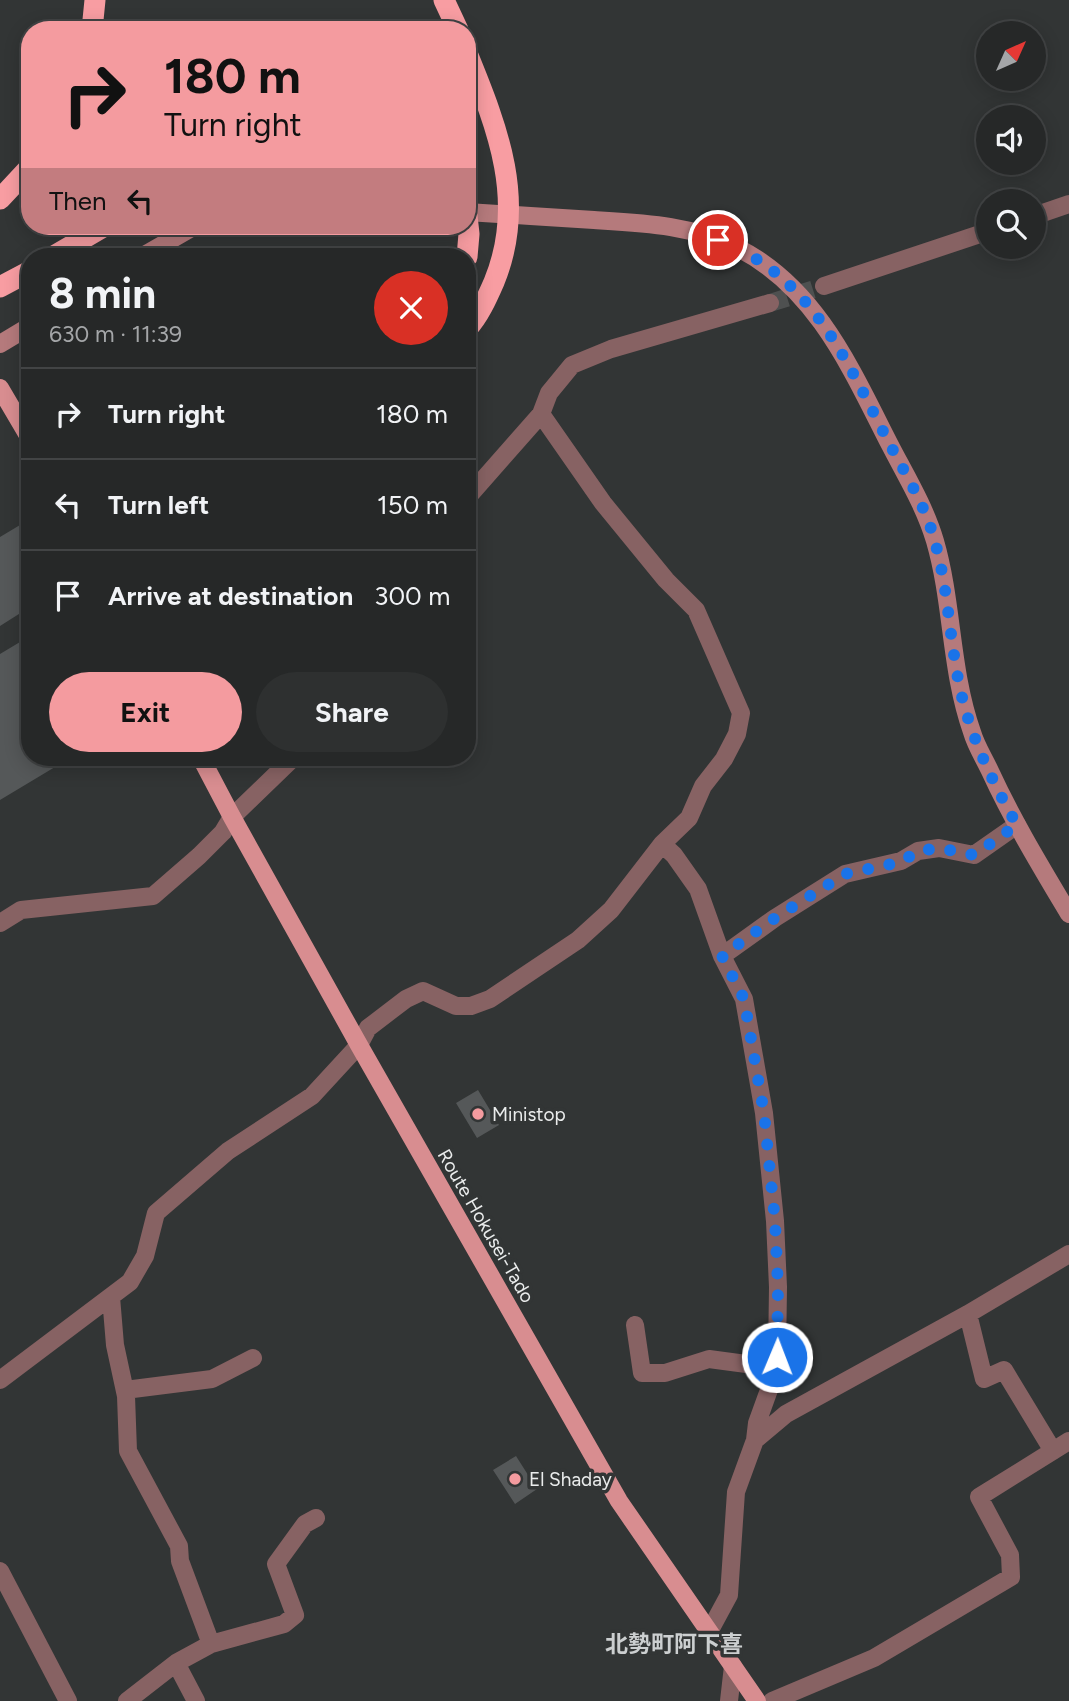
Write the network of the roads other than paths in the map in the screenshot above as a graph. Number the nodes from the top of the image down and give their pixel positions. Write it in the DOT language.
graph roads {
  1 [pos="95,0"];
  2 [pos="444,0"];
  3 [pos="93,21"];
  4 [pos="454,21"];
  5 [pos="476,76"];
  6 [pos="21,177"];
  7 [pos="0,199"];
  8 [pos="1069,204"];
  9 [pos="1046,212"];
  10 [pos="476,214"];
  11 [pos="90,235"];
  12 [pos="179,235"];
  13 [pos="976,235"];
  14 [pos="67,248"];
  15 [pos="157,248"];
  16 [pos="21,276"];
  17 [pos="824,286"];
  18 [pos="0,287"];
  19 [pos="770,303"];
  20 [pos="476,316"];
  21 [pos="21,331"];
  22 [pos="0,344"];
  23 [pos="0,388"];
  24 [pos="541,414"];
  25 [pos="21,424"];
  26 [pos="476,488"];
  27 [pos="205,766"];
  28 [pos="285,766"];
  29 [pos="232,817"];
  30 [pos="1017,825"];
  31 [pos="662,844"];
  32 [pos="1069,914"];
  33 [pos="0,923"];
  34 [pos="722,956"];
  35 [pos="359,1045"];
  36 [pos="1069,1254"];
  37 [pos="111,1297"];
  38 [pos="968,1314"];
  39 [pos="635,1325"];
  40 [pos="253,1358"];
  41 [pos="776,1368"];
  42 [pos="0,1380"];
  43 [pos="125,1390"];
  44 [pos="755,1440"];
  45 [pos="1069,1441"];
  46 [pos="1053,1451"];
  47 [pos="316,1518"];
  48 [pos="0,1572"];
  49 [pos="709,1632"];
  50 [pos="211,1644"];
  51 [pos="176,1663"];
  52 [pos="733,1667"];
  53 [pos="68,1701"];
  54 [pos="127,1701"];
  55 [pos="196,1701"];
  56 [pos="729,1701"];
  57 [pos="757,1701"];
  58 [pos="772,1701"];
  1 -- 3 [label="highway"];
  2 -- 4 [label="highway"];
  5 -- 20 [label="highway"];
  6 -- 7 [label="highway"];
  8 -- 9 [label="street"];
  10 -- 30 [label="street"];
  11 -- 14 [label="highway"];
  12 -- 15 [label="street"];
  13 -- 17 [label="street"];
  16 -- 18 [label="highway"];
  19 -- 24 [label="street"];
  21 -- 22 [label="street"];
  23 -- 25 [label="main road"];
  24 -- 26 [label="street"];
  24 -- 31 [label="street"];
  27 -- 29 [label="main road, Route Hokusei-Tado"];
  28 -- 29 [label="street"];
  29 -- 33 [label="street"];
  29 -- 35 [label="main road, Route Hokusei-Tado"];
  30 -- 32 [label="street"];
  30 -- 34 [label="street"];
  31 -- 34 [label="street"];
  31 -- 35 [label="street"];
  34 -- 41 [label="street"];
  35 -- 37 [label="street"];
  35 -- 49 [label="main road, Route Hokusei-Tado"];
  36 -- 38 [label="street"];
  37 -- 42 [label="street"];
  37 -- 43 [label="street"];
  38 -- 44 [label="street"];
  38 -- 46 [label="street"];
  39 -- 41 [label="street"];
  40 -- 43 [label="street"];
  41 -- 44 [label="street"];
  43 -- 50 [label="street"];
  44 -- 49 [label="street"];
  45 -- 46 [label="street"];
  46 -- 58 [label="street"];
  47 -- 50 [label="street"];
  48 -- 53 [label="street"];
  49 -- 52 [label="main road, Route Hokusei-Tado"];
  50 -- 51 [label="street"];
  51 -- 54 [label="street"];
  51 -- 55 [label="street"];
  52 -- 56 [label="street"];
  52 -- 57 [label="main road, Route Hokusei-Tado"];
}
